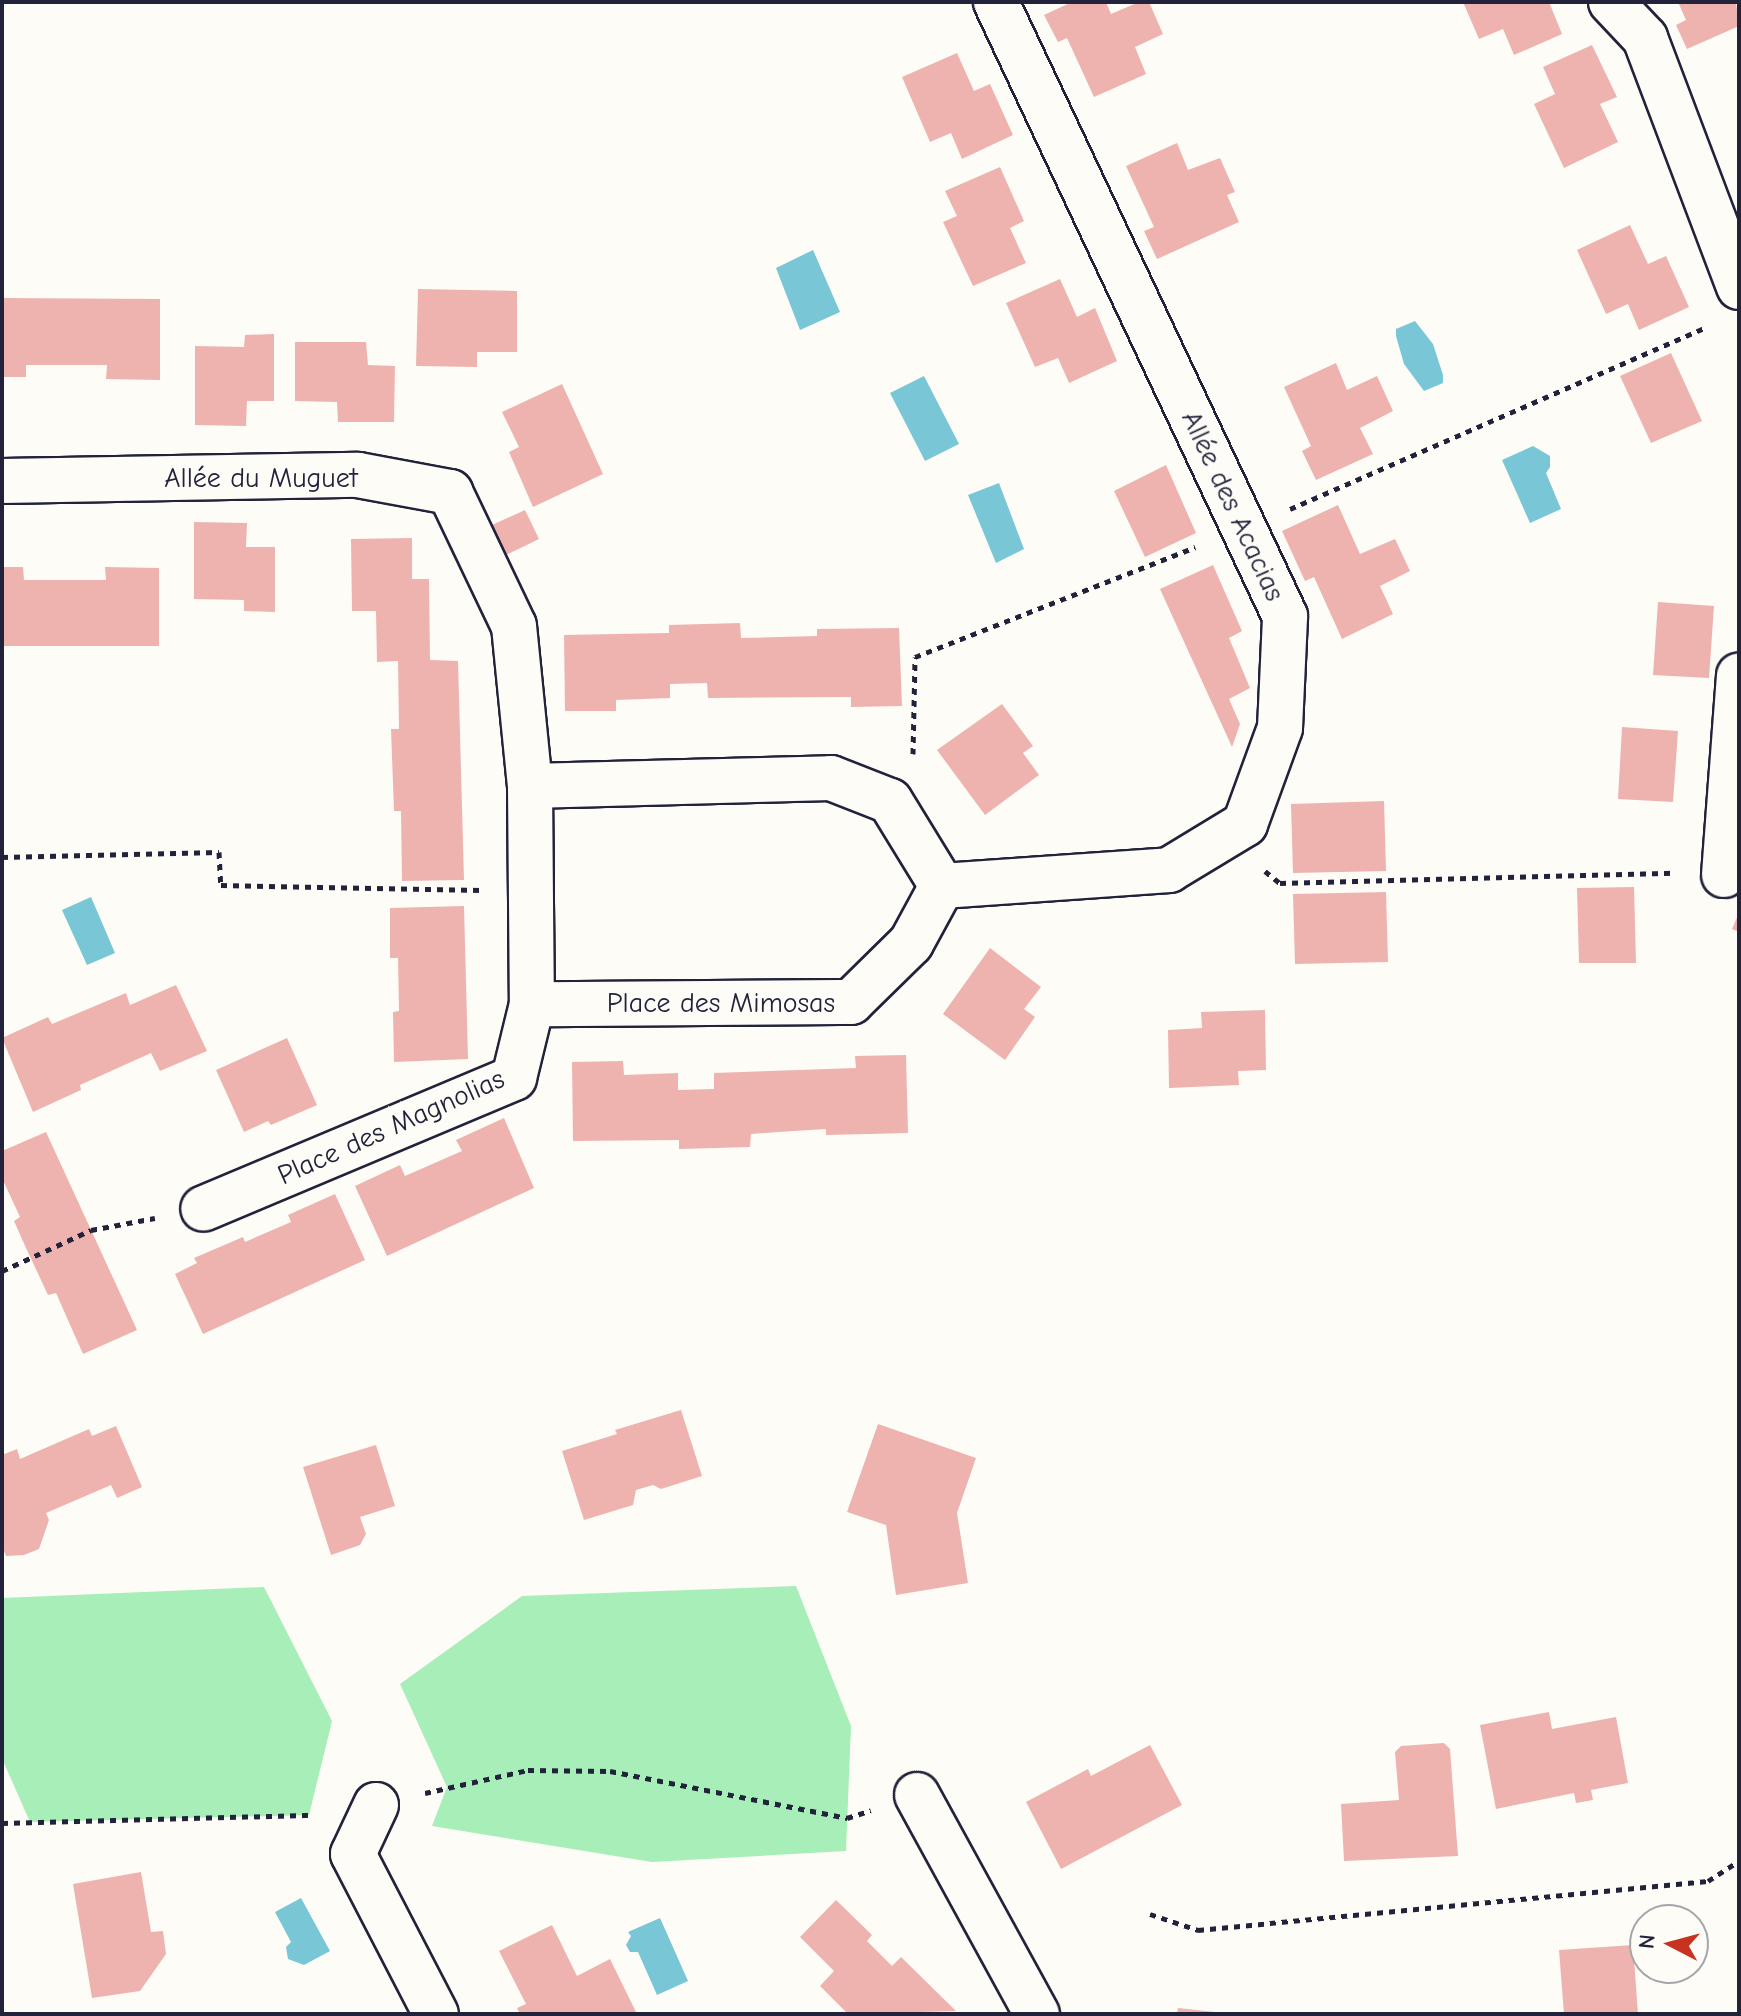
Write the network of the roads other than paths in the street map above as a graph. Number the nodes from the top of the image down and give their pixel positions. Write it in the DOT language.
graph roads {
  1 [pos="996,2"];
  2 [pos="1611,2"];
  3 [pos="1739,287"];
  4 [pos="2,481"];
  5 [pos="1739,676"];
  6 [pos="530,786"];
  7 [pos="1724,875"];
  8 [pos="942,886"];
  9 [pos="532,1004"];
  10 [pos="203,1209"];
  11 [pos="917,1795"];
  12 [pos="376,1805"];
  13 [pos="436,2014"];
  14 [pos="1037,2014"];
  1 -- 8 [label="street, Allée des Acacias"];
  2 -- 3 [label="street"];
  4 -- 6 [label="street, Allée du Muguet"];
  5 -- 7 [label="street"];
  6 -- 8 [label="street"];
  6 -- 9 [label="street"];
  8 -- 9 [label="street, Place des Mimosas"];
  9 -- 10 [label="street, Place des Magnolias"];
  11 -- 14 [label="street"];
  12 -- 13 [label="street"];
}
